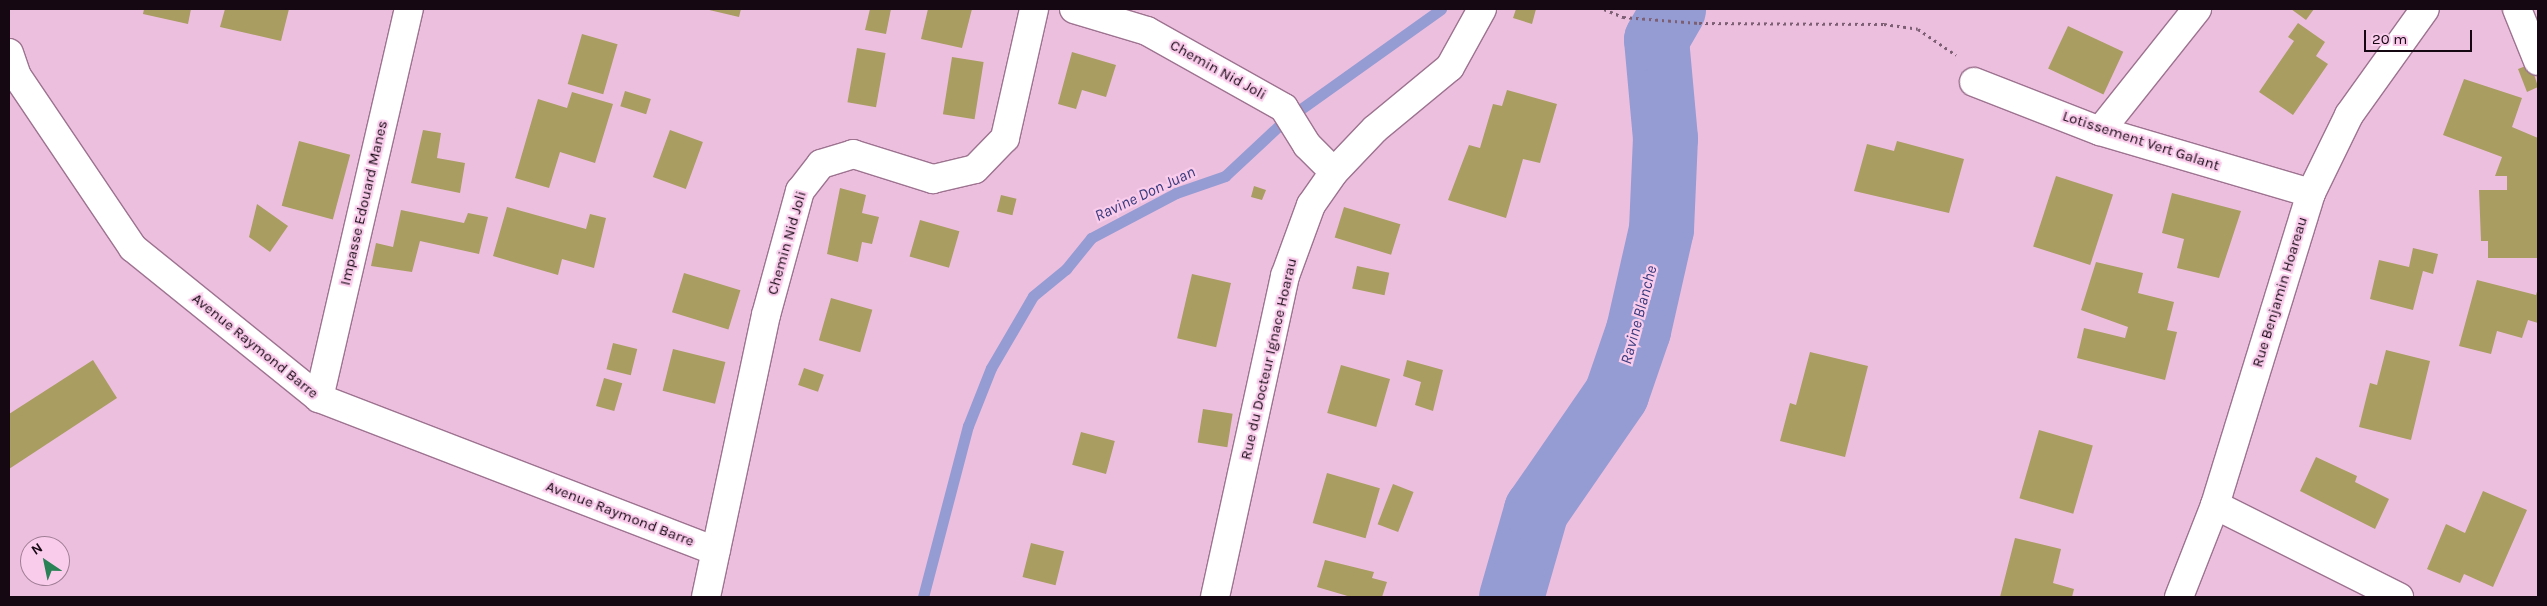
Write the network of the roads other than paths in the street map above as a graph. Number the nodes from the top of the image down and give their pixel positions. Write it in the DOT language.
graph roads {
  1 [pos="409,9"];
  2 [pos="1034,9"];
  3 [pos="1074,9"];
  4 [pos="1482,9"];
  5 [pos="2197,9"];
  6 [pos="2425,9"];
  7 [pos="2517,9"];
  8 [pos="9,53"];
  9 [pos="2538,61"];
  10 [pos="1974,82"];
  11 [pos="2100,131"];
  12 [pos="1334,172"];
  13 [pos="2311,193"];
  14 [pos="319,398"];
  15 [pos="2215,505"];
  16 [pos="716,551"];
  17 [pos="706,597"];
  18 [pos="1215,597"];
  19 [pos="2179,597"];
  20 [pos="2399,597"];
  1 -- 14 [label="street, Impasse Edouard Manes"];
  2 -- 16 [label="street, Chemin Nid Joli"];
  3 -- 12 [label="street, Chemin Nid Joli"];
  4 -- 12 [label="street, Rue du Docteur Ignace Hoarau"];
  5 -- 11 [label="street"];
  6 -- 13 [label="street, Rue Benjamin Hoareau"];
  7 -- 9 [label="street"];
  8 -- 14 [label="street, Avenue Raymond Barre"];
  10 -- 11 [label="street, Lotissement Vert Galant"];
  11 -- 13 [label="street, Lotissement Vert Galant"];
  12 -- 18 [label="street, Rue du Docteur Ignace Hoarau"];
  13 -- 15 [label="street, Rue Benjamin Hoareau"];
  14 -- 16 [label="street, Avenue Raymond Barre"];
  15 -- 19 [label="street, Rue Benjamin Hoareau"];
  15 -- 20 [label="street"];
  16 -- 17 [label="street, Chemin Nid Joli"];
}
